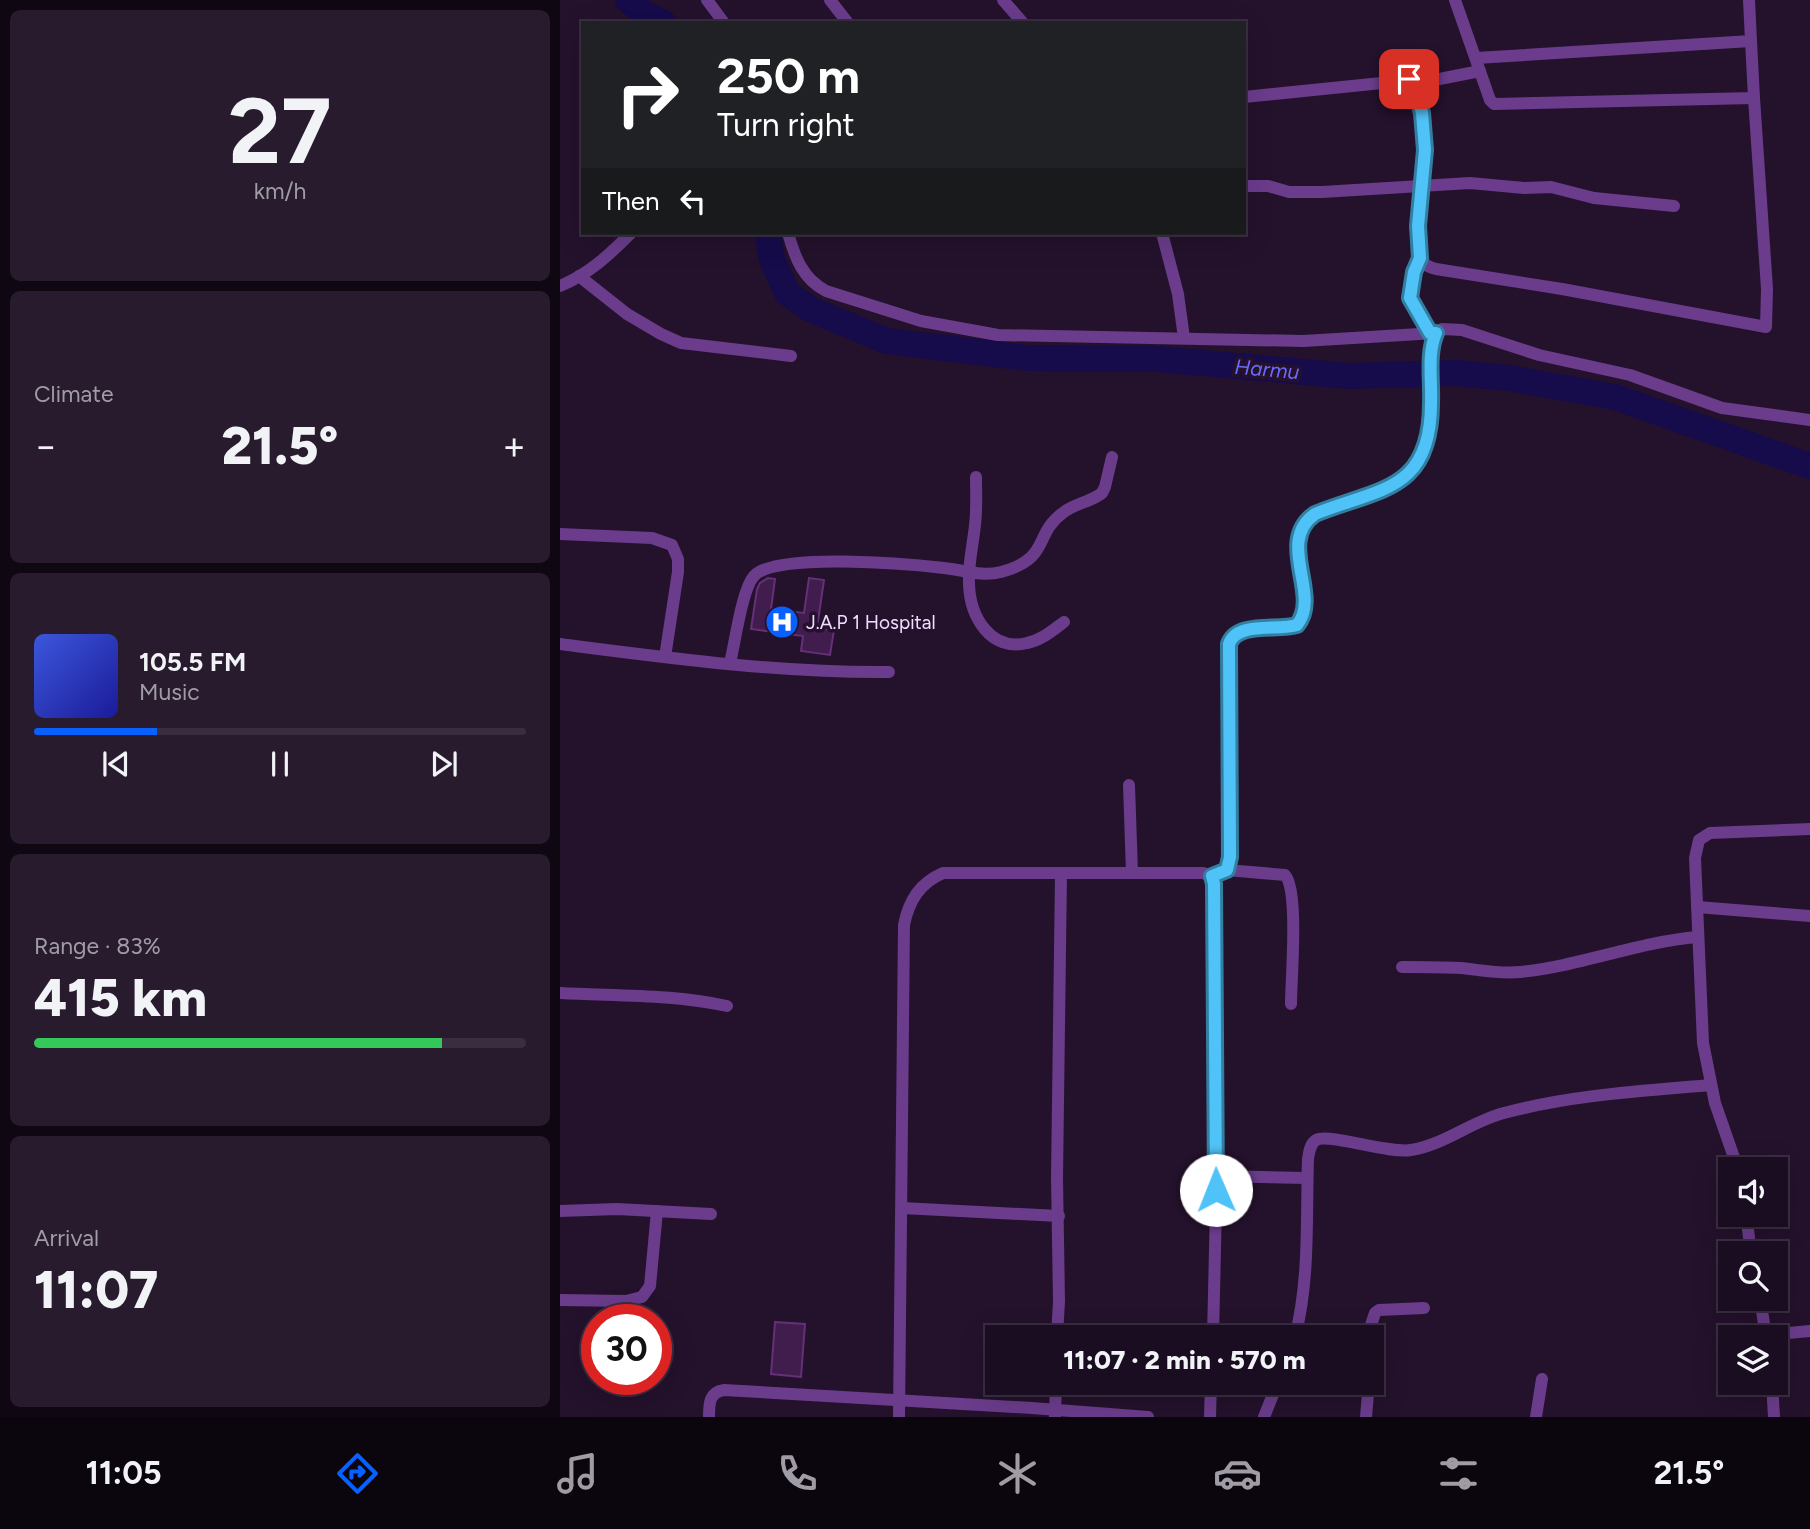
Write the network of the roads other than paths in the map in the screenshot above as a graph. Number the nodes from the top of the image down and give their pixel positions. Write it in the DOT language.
graph roads {
  1 [pos="707,0"];
  2 [pos="830,0"];
  3 [pos="1003,0"];
  4 [pos="1455,0"];
  5 [pos="1749,0"];
  6 [pos="723,21"];
  7 [pos="846,21"];
  8 [pos="1021,21"];
  9 [pos="1751,41"];
  10 [pos="1476,58"];
  11 [pos="1480,71"];
  12 [pos="1414,84"];
  13 [pos="1246,97"];
  14 [pos="1754,98"];
  15 [pos="1423,184"];
  16 [pos="1246,186"];
  17 [pos="1674,206"];
  18 [pos="629,235"];
  19 [pos="789,235"];
  20 [pos="1163,235"];
  21 [pos="1420,258"];
  22 [pos="579,276"];
  23 [pos="560,286"];
  24 [pos="1433,333"];
  25 [pos="1184,338"];
  26 [pos="791,356"];
  27 [pos="1810,420"];
  28 [pos="1112,457"];
  29 [pos="976,477"];
  30 [pos="560,534"];
  31 [pos="968,572"];
  32 [pos="1064,622"];
  33 [pos="560,644"];
  34 [pos="665,657"];
  35 [pos="730,663"];
  36 [pos="889,672"];
  37 [pos="1129,785"];
  38 [pos="1810,830"];
  39 [pos="1227,870"];
  40 [pos="1132,873"];
  41 [pos="1061,874"];
  42 [pos="1212,876"];
  43 [pos="1697,907"];
  44 [pos="1810,916"];
  45 [pos="1698,937"];
  46 [pos="1402,967"];
  47 [pos="560,993"];
  48 [pos="1292,1004"];
  49 [pos="727,1006"];
  50 [pos="1711,1086"];
  51 [pos="1734,1157"];
  52 [pos="1216,1176"];
  53 [pos="1307,1178"];
  54 [pos="902,1208"];
  55 [pos="560,1211"];
  56 [pos="657,1211"];
  57 [pos="711,1214"];
  58 [pos="1059,1216"];
  59 [pos="560,1300"];
  60 [pos="1424,1308"];
  61 [pos="1058,1325"];
  62 [pos="1213,1325"];
  63 [pos="1297,1325"];
  64 [pos="1371,1325"];
  65 [pos="1810,1331"];
  66 [pos="1788,1334"];
  67 [pos="1542,1380"];
  68 [pos="1056,1395"];
  69 [pos="1211,1395"];
  70 [pos="1273,1395"];
  71 [pos="1368,1395"];
  72 [pos="1773,1395"];
  73 [pos="898,1401"];
  74 [pos="1055,1413"];
  75 [pos="709,1417"];
  76 [pos="899,1417"];
  77 [pos="1148,1417"];
  78 [pos="1210,1417"];
  79 [pos="1264,1417"];
  80 [pos="1366,1417"];
  81 [pos="1536,1417"];
  82 [pos="1774,1417"];
  1 -- 6 [label="street"];
  2 -- 7 [label="street"];
  3 -- 8 [label="street"];
  4 -- 10 [label="street"];
  5 -- 9 [label="street"];
  9 -- 10 [label="street"];
  9 -- 14 [label="street"];
  10 -- 11 [label="street"];
  11 -- 12 [label="street"];
  11 -- 14 [label="street"];
  12 -- 13 [label="street"];
  12 -- 15 [label="street"];
  14 -- 21 [label="street"];
  15 -- 16 [label="street"];
  15 -- 17 [label="street"];
  15 -- 21 [label="street"];
  18 -- 22 [label="street"];
  19 -- 25 [label="street"];
  20 -- 25 [label="street"];
  21 -- 24 [label="street"];
  22 -- 23 [label="street"];
  22 -- 26 [label="street"];
  24 -- 25 [label="street"];
  24 -- 27 [label="street"];
  24 -- 39 [label="street"];
  28 -- 31 [label="street"];
  29 -- 31 [label="street"];
  30 -- 34 [label="street"];
  31 -- 32 [label="street"];
  31 -- 35 [label="street"];
  33 -- 34 [label="street"];
  34 -- 35 [label="street"];
  35 -- 36 [label="street"];
  37 -- 40 [label="street"];
  38 -- 43 [label="street"];
  39 -- 42 [label="street"];
  39 -- 48 [label="street"];
  40 -- 41 [label="street"];
  40 -- 42 [label="street"];
  41 -- 54 [label="street"];
  41 -- 58 [label="street"];
  42 -- 52 [label="street"];
  43 -- 44 [label="street"];
  43 -- 45 [label="street"];
  45 -- 46 [label="street"];
  45 -- 50 [label="street"];
  47 -- 49 [label="street"];
  50 -- 51 [label="street"];
  50 -- 53 [label="street"];
  52 -- 53 [label="street"];
  52 -- 62 [label="street"];
  53 -- 63 [label="street"];
  54 -- 58 [label="street"];
  54 -- 73 [label="street"];
  55 -- 56 [label="street"];
  56 -- 57 [label="street"];
  56 -- 59 [label="street"];
  58 -- 61 [label="street"];
  60 -- 64 [label="street"];
  65 -- 66 [label="street"];
  67 -- 81 [label="street"];
  68 -- 74 [label="street"];
  69 -- 78 [label="street"];
  70 -- 79 [label="street"];
  71 -- 80 [label="street"];
  72 -- 82 [label="street"];
  73 -- 74 [label="street"];
  73 -- 75 [label="street"];
  73 -- 76 [label="street"];
  74 -- 77 [label="street"];
}
